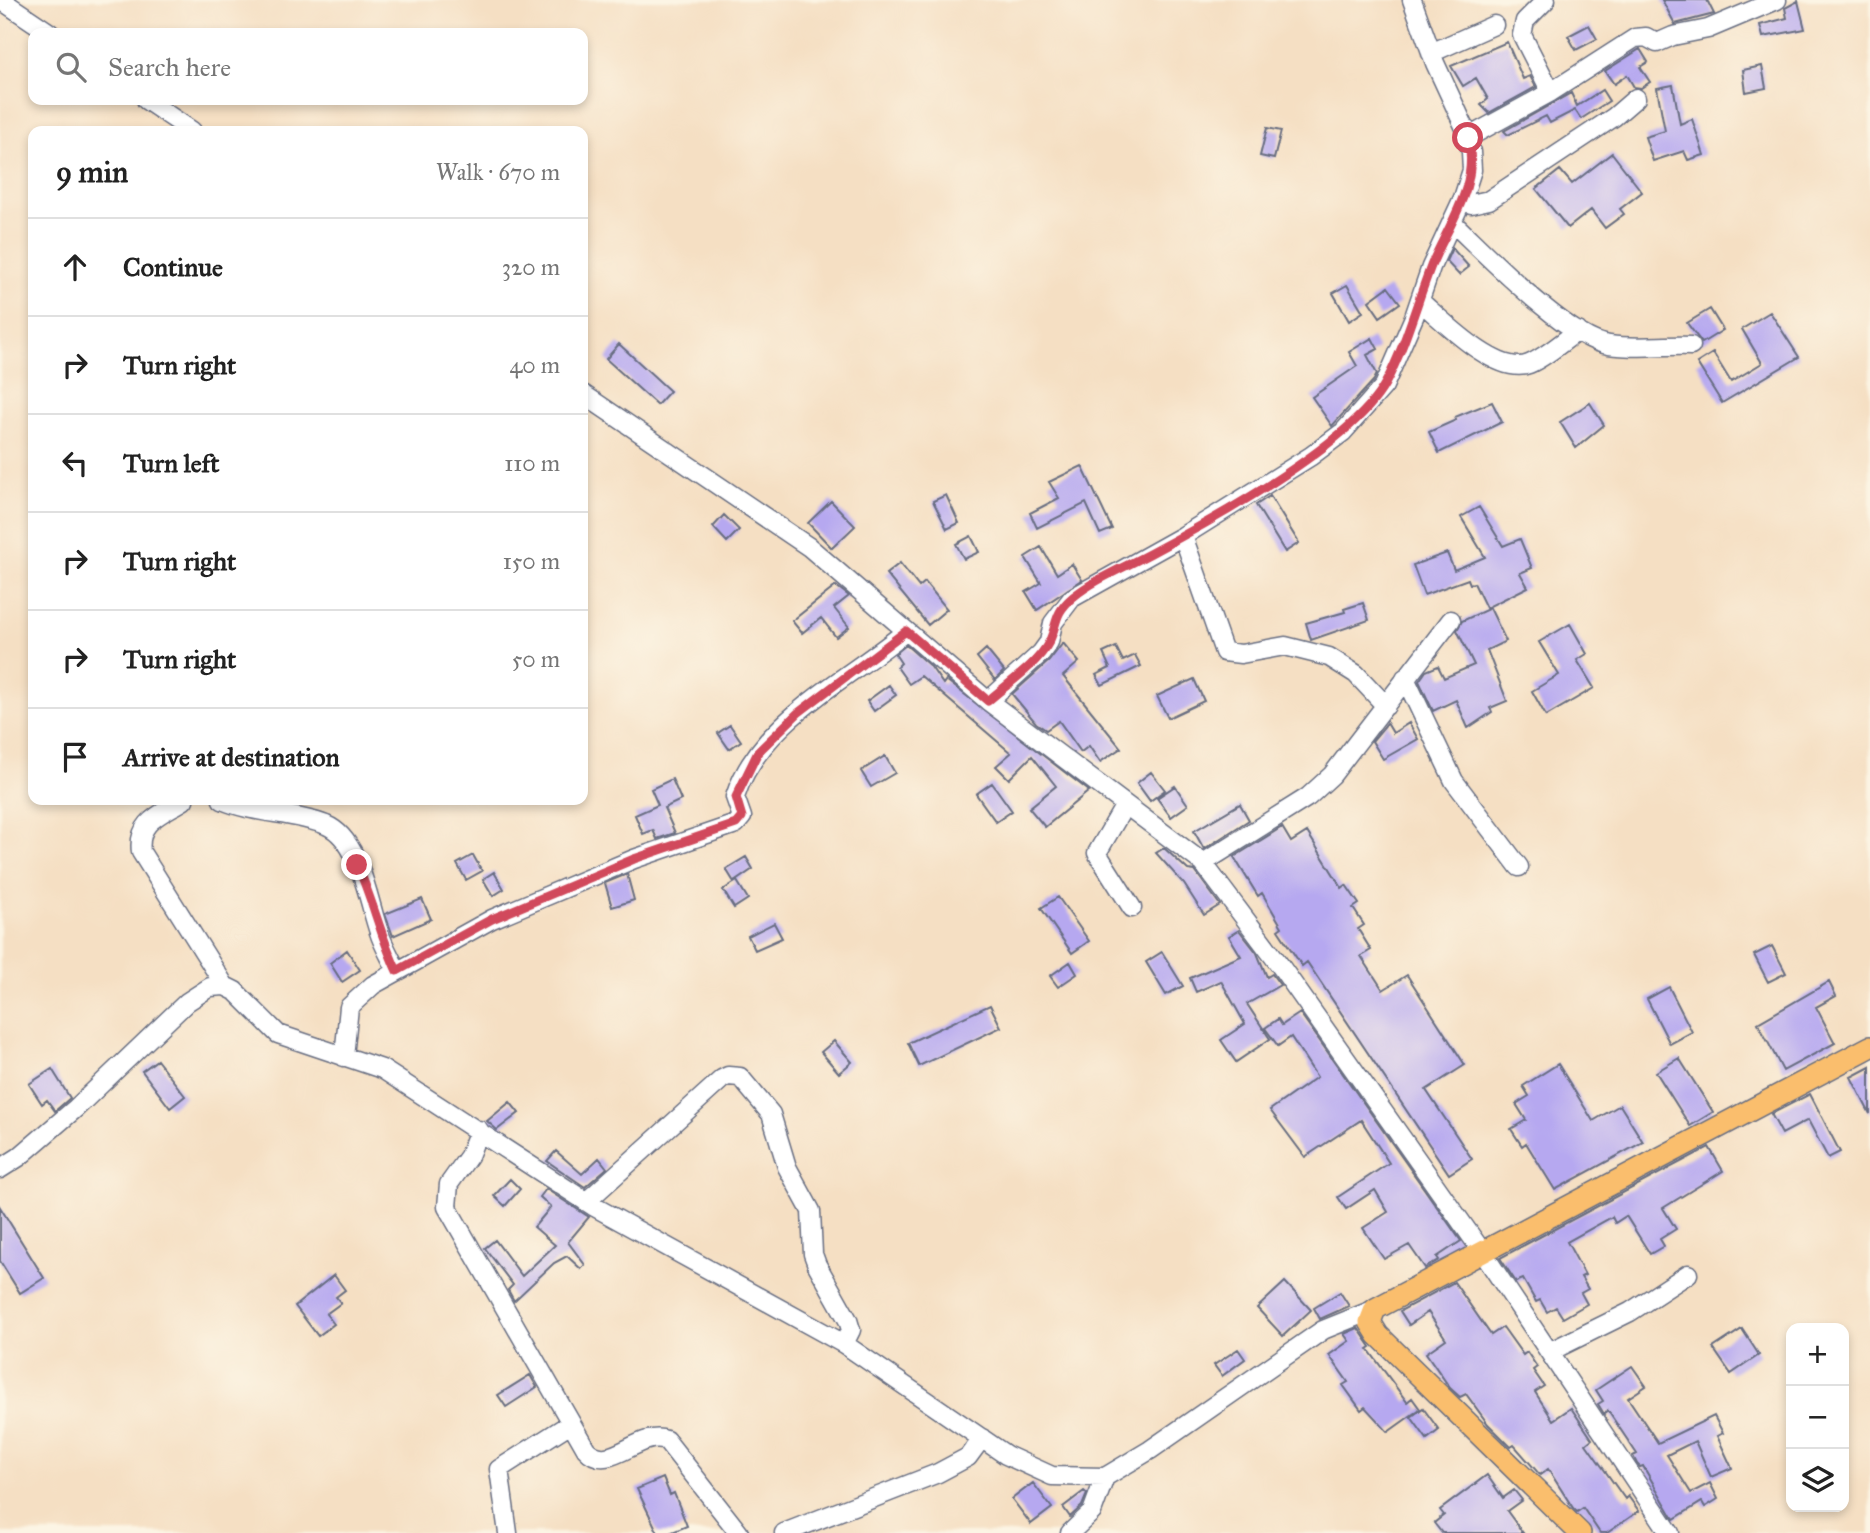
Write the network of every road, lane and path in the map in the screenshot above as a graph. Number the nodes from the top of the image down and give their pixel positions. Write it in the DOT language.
graph roads {
  1 [pos="1,0"];
  2 [pos="1412,0"];
  3 [pos="1546,0"];
  4 [pos="1777,0"];
  5 [pos="1494,25"];
  6 [pos="43,28"];
  7 [pos="1431,53"];
  8 [pos="1552,92"];
  9 [pos="1636,98"];
  10 [pos="153,105"];
  11 [pos="185,126"];
  12 [pos="1468,138"];
  13 [pos="1463,198"];
  14 [pos="1452,222"];
  15 [pos="1420,301"];
  16 [pos="1578,331"];
  17 [pos="1691,346"];
  18 [pos="588,397"];
  19 [pos="1183,536"];
  20 [pos="1451,620"];
  21 [pos="906,631"];
  22 [pos="1405,678"];
  23 [pos="988,701"];
  24 [pos="1385,706"];
  25 [pos="177,805"];
  26 [pos="247,805"];
  27 [pos="1125,805"];
  28 [pos="1203,863"];
  29 [pos="1519,867"];
  30 [pos="1132,908"];
  31 [pos="397,971"];
  32 [pos="225,986"];
  33 [pos="1870,1047"];
  34 [pos="344,1057"];
  35 [pos="479,1130"];
  36 [pos="0,1169"];
  37 [pos="586,1202"];
  38 [pos="1481,1250"];
  39 [pos="1688,1274"];
  40 [pos="1375,1308"];
  41 [pos="845,1344"];
  42 [pos="1549,1352"];
  43 [pos="571,1423"];
  44 [pos="982,1438"];
  45 [pos="1105,1477"];
  46 [pos="508,1533"];
  47 [pos="739,1533"];
  48 [pos="784,1533"];
  49 [pos="1070,1533"];
  50 [pos="1580,1533"];
  51 [pos="1670,1533"];
  1 -- 6 [label="street"];
  2 -- 7 [label="street"];
  3 -- 8 [label="street"];
  4 -- 8 [label="street"];
  5 -- 7 [label="street"];
  7 -- 12 [label="street"];
  8 -- 12 [label="street"];
  9 -- 13 [label="street"];
  10 -- 11 [label="street"];
  12 -- 13 [label="street"];
  13 -- 14 [label="street"];
  14 -- 15 [label="street"];
  14 -- 16 [label="street"];
  15 -- 16 [label="street"];
  15 -- 19 [label="street"];
  16 -- 17 [label="street"];
  18 -- 21 [label="street"];
  19 -- 23 [label="street"];
  19 -- 24 [label="street"];
  20 -- 22 [label="street"];
  21 -- 23 [label="street"];
  21 -- 31 [label="street"];
  22 -- 24 [label="street"];
  22 -- 29 [label="street"];
  23 -- 27 [label="street"];
  24 -- 28 [label="street"];
  25 -- 32 [label="street"];
  26 -- 31 [label="street"];
  27 -- 28 [label="street"];
  27 -- 30 [label="street"];
  28 -- 38 [label="street"];
  31 -- 34 [label="street"];
  32 -- 34 [label="street"];
  32 -- 36 [label="street"];
  33 -- 38 [label="main road"];
  34 -- 35 [label="street"];
  35 -- 37 [label="street"];
  35 -- 43 [label="street"];
  37 -- 41 [label="street"];
  37 -- 41 [label="street"];
  38 -- 40 [label="main road"];
  38 -- 42 [label="street"];
  39 -- 42 [label="street"];
  40 -- 45 [label="street"];
  40 -- 50 [label="main road"];
  41 -- 44 [label="street"];
  42 -- 51 [label="street"];
  43 -- 46 [label="street"];
  43 -- 47 [label="street"];
  44 -- 45 [label="street"];
  44 -- 48 [label="street"];
  45 -- 49 [label="street"];
}
